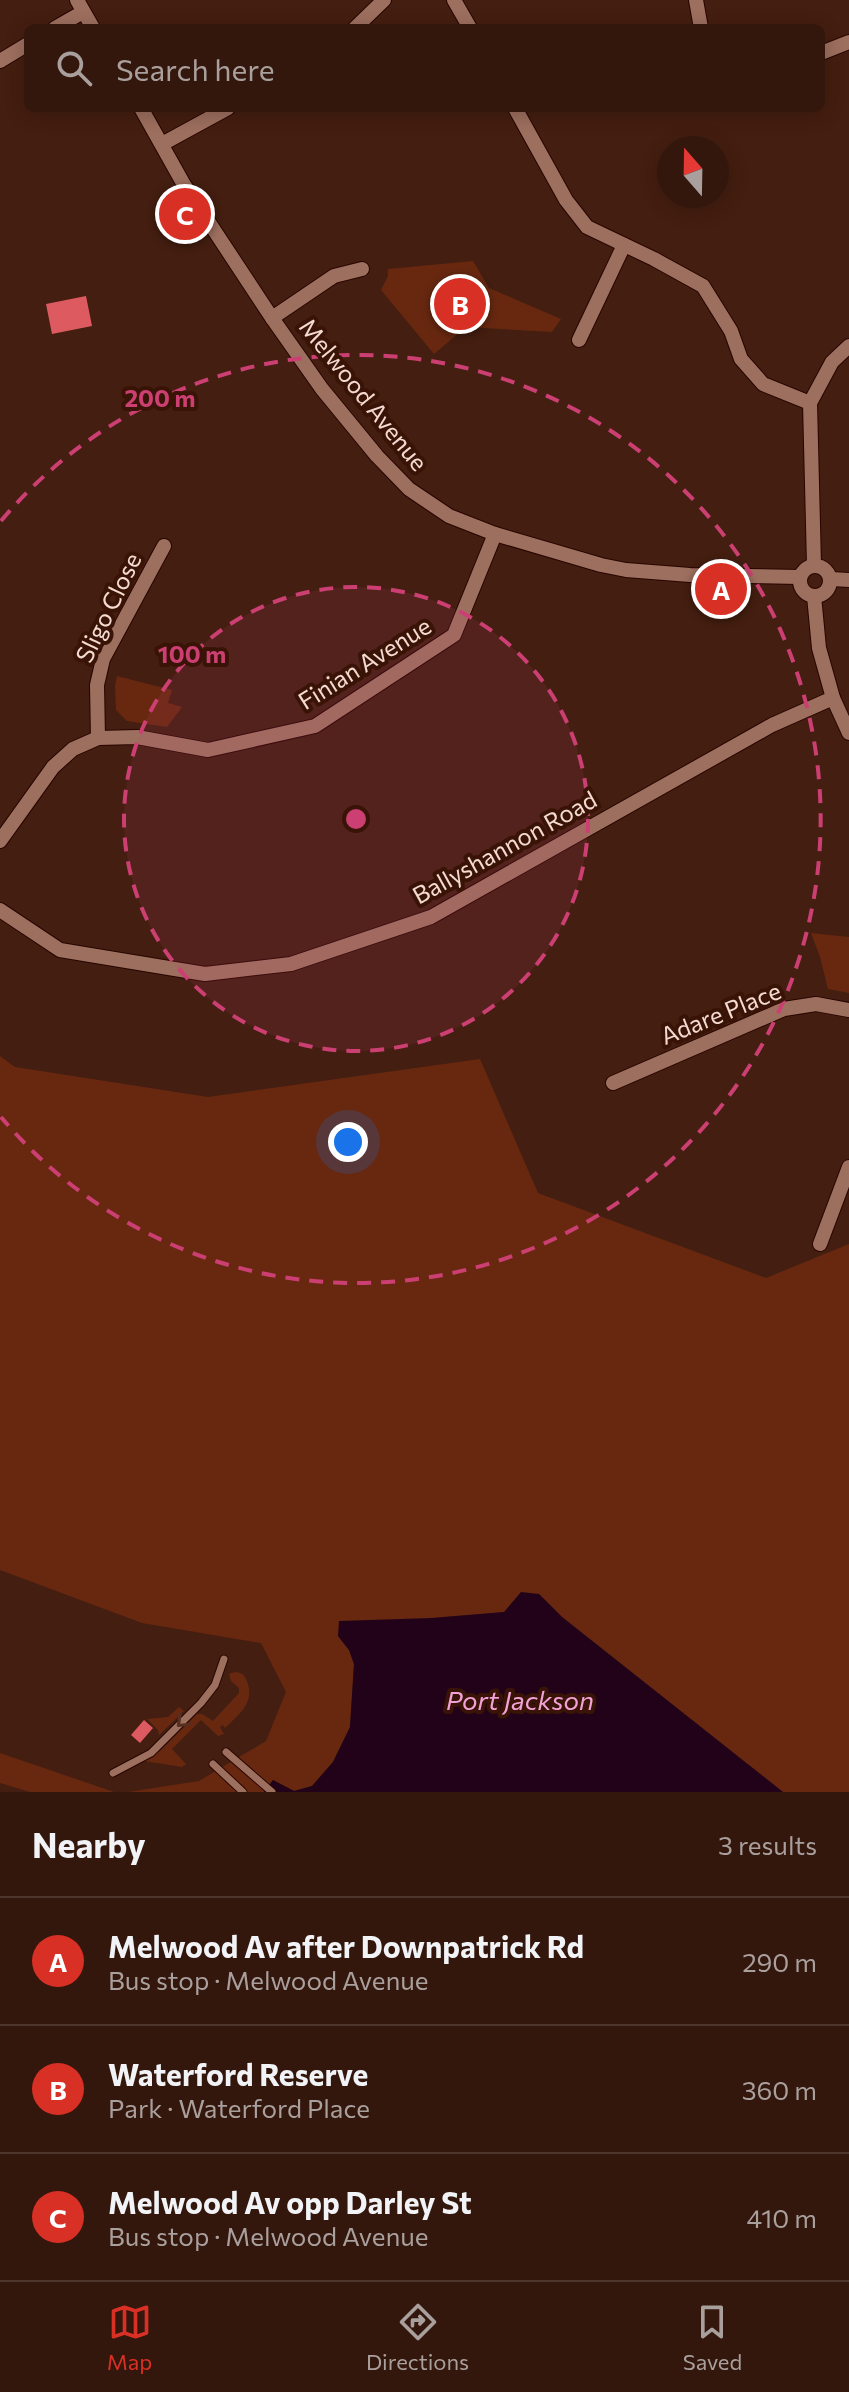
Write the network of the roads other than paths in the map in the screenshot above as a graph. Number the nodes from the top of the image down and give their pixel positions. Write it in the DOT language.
graph roads {
  1 [pos="384,0"];
  2 [pos="454,0"];
  3 [pos="696,0"];
  4 [pos="80,6"];
  5 [pos="60,24"];
  6 [pos="91,24"];
  7 [pos="359,24"];
  8 [pos="468,24"];
  9 [pos="700,24"];
  10 [pos="849,42"];
  11 [pos="24,46"];
  12 [pos="825,51"];
  13 [pos="0,61"];
  14 [pos="143,112"];
  15 [pos="221,112"];
  16 [pos="517,112"];
  17 [pos="162,144"];
  18 [pos="624,245"];
  19 [pos="362,269"];
  20 [pos="272,318"];
  21 [pos="579,340"];
  22 [pos="849,346"];
  23 [pos="810,403"];
  24 [pos="495,534"];
  25 [pos="164,546"];
  26 [pos="814,565"];
  27 [pos="800,577"];
  28 [pos="831,579"];
  29 [pos="849,580"];
  30 [pos="814,596"];
  31 [pos="833,698"];
  32 [pos="849,733"];
  33 [pos="98,738"];
  34 [pos="0,841"];
  35 [pos="0,910"];
  36 [pos="849,1010"];
  37 [pos="613,1083"];
  38 [pos="849,1167"];
  39 [pos="820,1244"];
  40 [pos="224,1659"];
  41 [pos="226,1752"];
  42 [pos="213,1764"];
  43 [pos="113,1773"];
  44 [pos="243,1792"];
  45 [pos="272,1792"];
  1 -- 7 [label="street"];
  2 -- 8 [label="street"];
  3 -- 9 [label="street"];
  4 -- 5 [label="street"];
  4 -- 6 [label="street"];
  10 -- 12 [label="street"];
  11 -- 13 [label="street"];
  14 -- 17 [label="street, Melwood Avenue"];
  15 -- 17 [label="street"];
  16 -- 18 [label="street"];
  17 -- 20 [label="street, Melwood Avenue"];
  18 -- 21 [label="street"];
  18 -- 23 [label="street"];
  19 -- 20 [label="street"];
  20 -- 24 [label="street, Melwood Avenue"];
  22 -- 23 [label="street"];
  23 -- 26 [label="street"];
  24 -- 27 [label="street, Melwood Avenue"];
  24 -- 33 [label="street, Finian Avenue"];
  25 -- 33 [label="street, Sligo Close"];
  26 -- 27 [label="street"];
  26 -- 28 [label="street"];
  27 -- 30 [label="street"];
  28 -- 29 [label="street"];
  28 -- 30 [label="street"];
  30 -- 31 [label="street"];
  31 -- 32 [label="street"];
  31 -- 35 [label="street, Ballyshannon Road"];
  33 -- 34 [label="street, Finian Avenue"];
  36 -- 37 [label="street, Adare Place"];
  38 -- 39 [label="street"];
  40 -- 43 [label="lane, one-way"];
  41 -- 45 [label="lane"];
  42 -- 44 [label="lane"];
}
